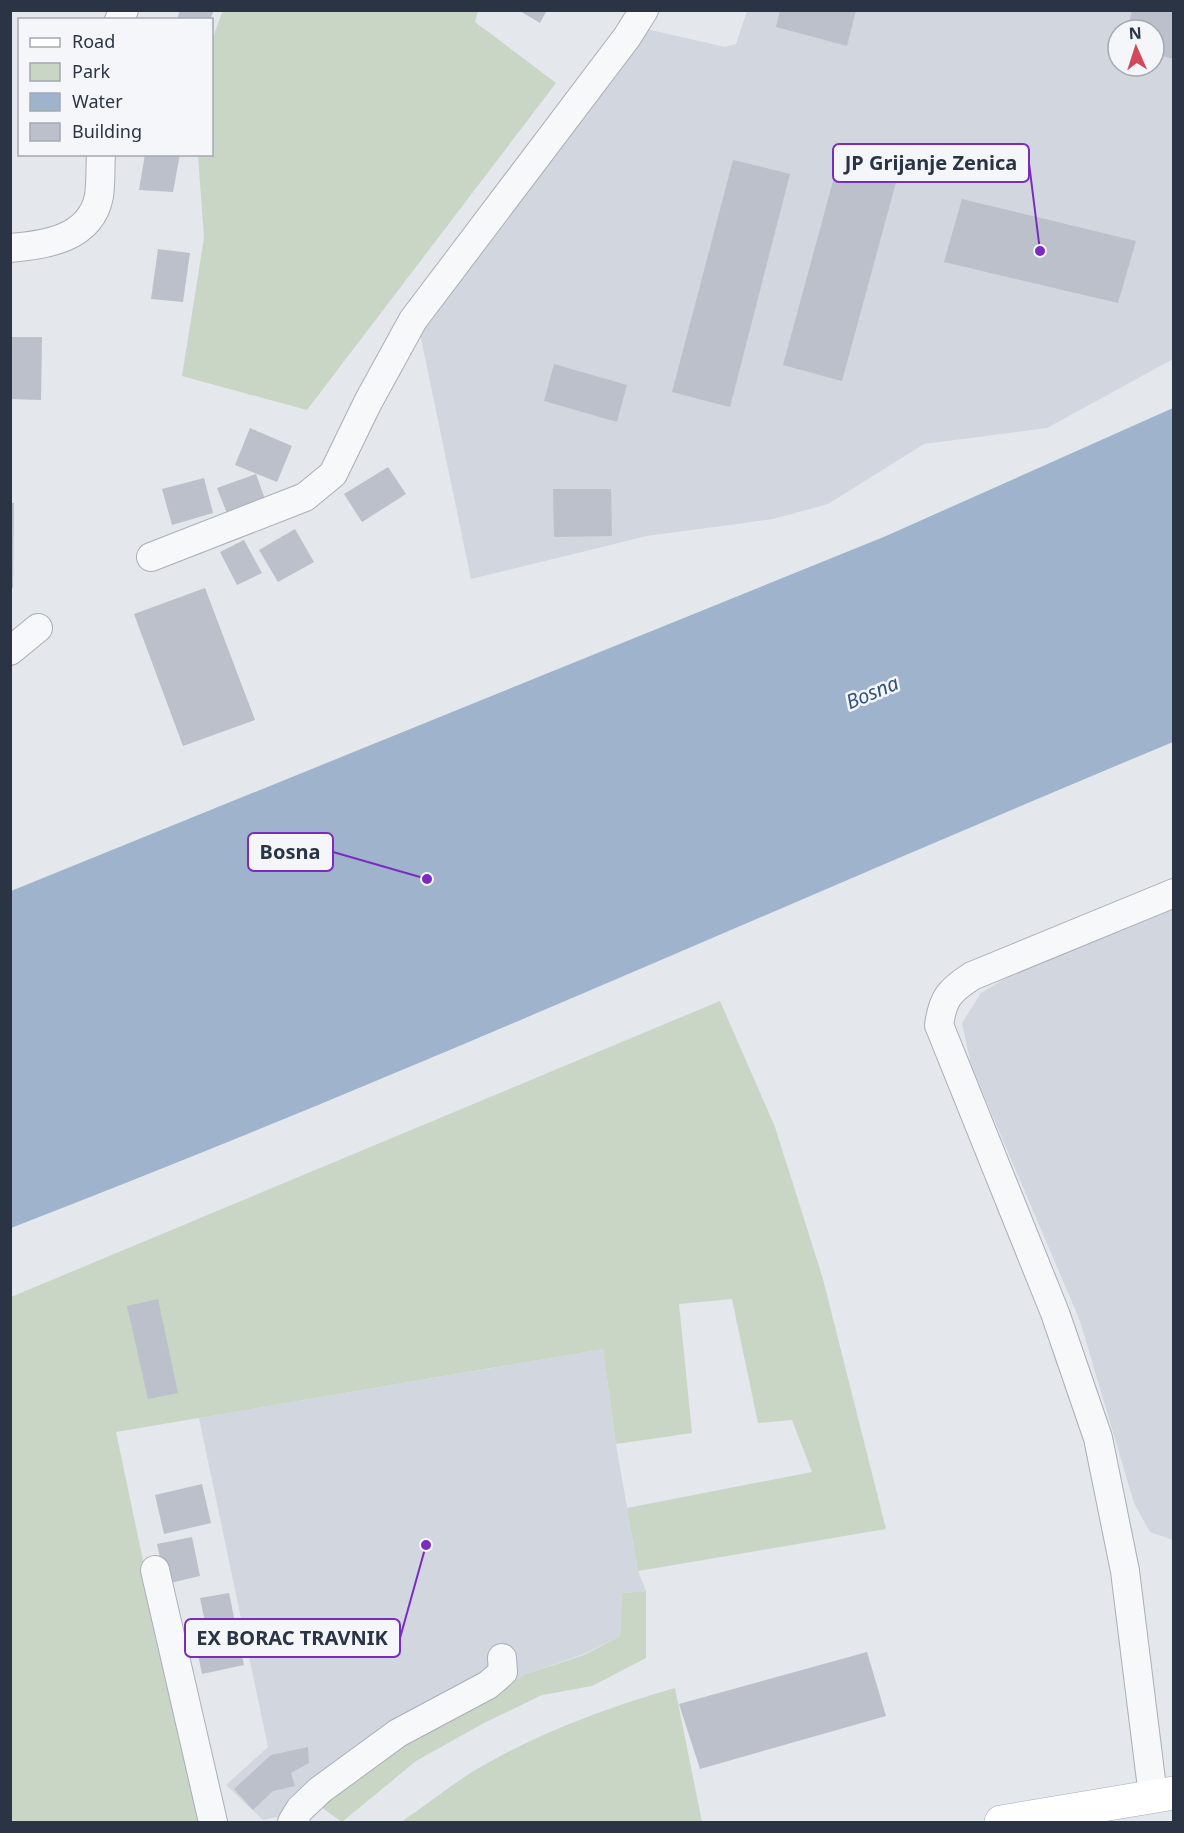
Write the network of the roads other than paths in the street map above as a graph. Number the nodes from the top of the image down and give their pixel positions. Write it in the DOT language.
graph roads {
  1 [pos="644,10"];
  2 [pos="101,156"];
  3 [pos="10,248"];
  4 [pos="151,557"];
  5 [pos="38,628"];
  6 [pos="10,651"];
  7 [pos="1173,893"];
  8 [pos="155,1570"];
  9 [pos="502,1658"];
  10 [pos="1163,1795"];
  11 [pos="213,1822"];
  12 [pos="292,1822"];
  13 [pos="1001,1822"];
  1 -- 4 [label="street"];
  2 -- 3 [label="street"];
  5 -- 6 [label="street"];
  7 -- 10 [label="street"];
  8 -- 11 [label="street"];
  9 -- 12 [label="street"];
  10 -- 13 [label="main road"];
}
